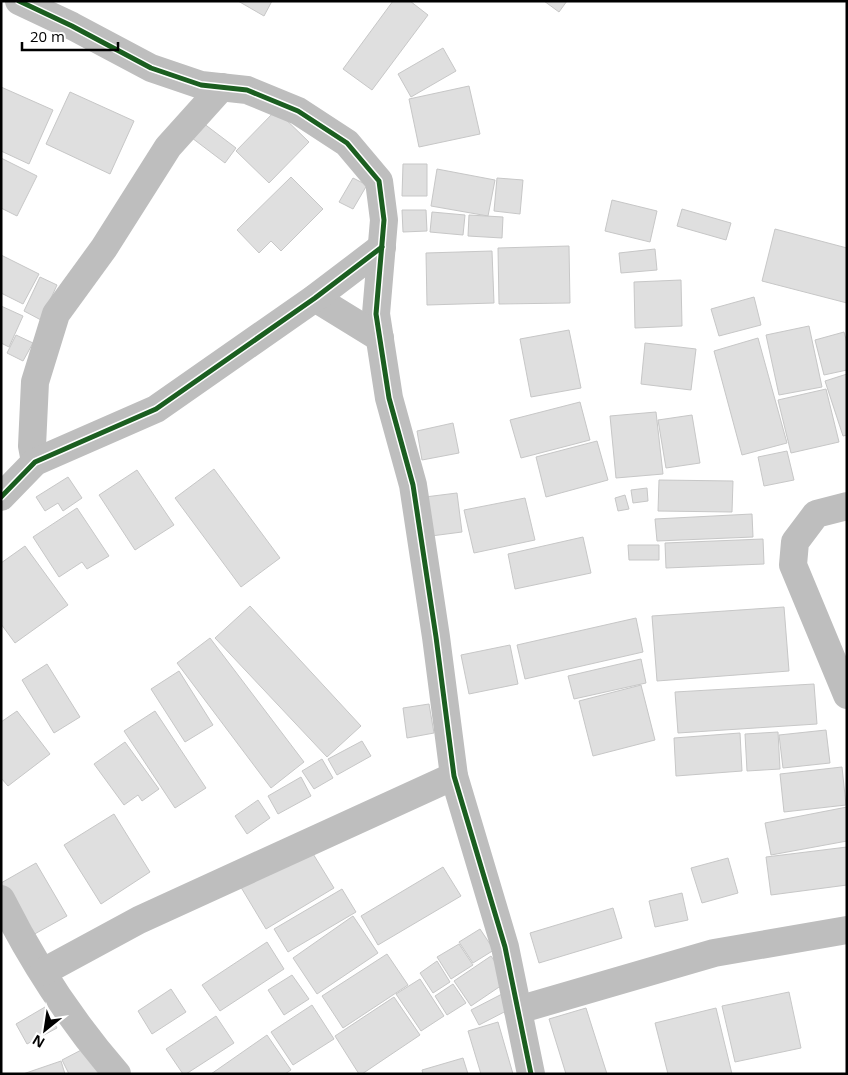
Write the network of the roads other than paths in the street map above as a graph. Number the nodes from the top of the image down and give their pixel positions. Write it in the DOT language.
graph roads {
  1 [pos="19,1"];
  2 [pos="222,87"];
  3 [pos="382,247"];
  4 [pos="315,298"];
  5 [pos="380,338"];
  6 [pos="35,462"];
  7 [pos="1,497"];
  8 [pos="847,506"];
  9 [pos="847,695"];
  10 [pos="454,776"];
  11 [pos="1,899"];
  12 [pos="847,930"];
  13 [pos="43,972"];
  14 [pos="518,1010"];
  15 [pos="116,1074"];
  16 [pos="531,1074"];
  1 -- 2 [label="street"];
  2 -- 3 [label="street"];
  2 -- 6 [label="street"];
  3 -- 4 [label="street"];
  3 -- 5 [label="street"];
  4 -- 5 [label="street"];
  4 -- 6 [label="street"];
  5 -- 10 [label="street"];
  6 -- 7 [label="street"];
  8 -- 9 [label="street"];
  10 -- 13 [label="street"];
  10 -- 14 [label="street"];
  11 -- 13 [label="street"];
  12 -- 14 [label="street"];
  13 -- 15 [label="street"];
  14 -- 16 [label="street"];
}
